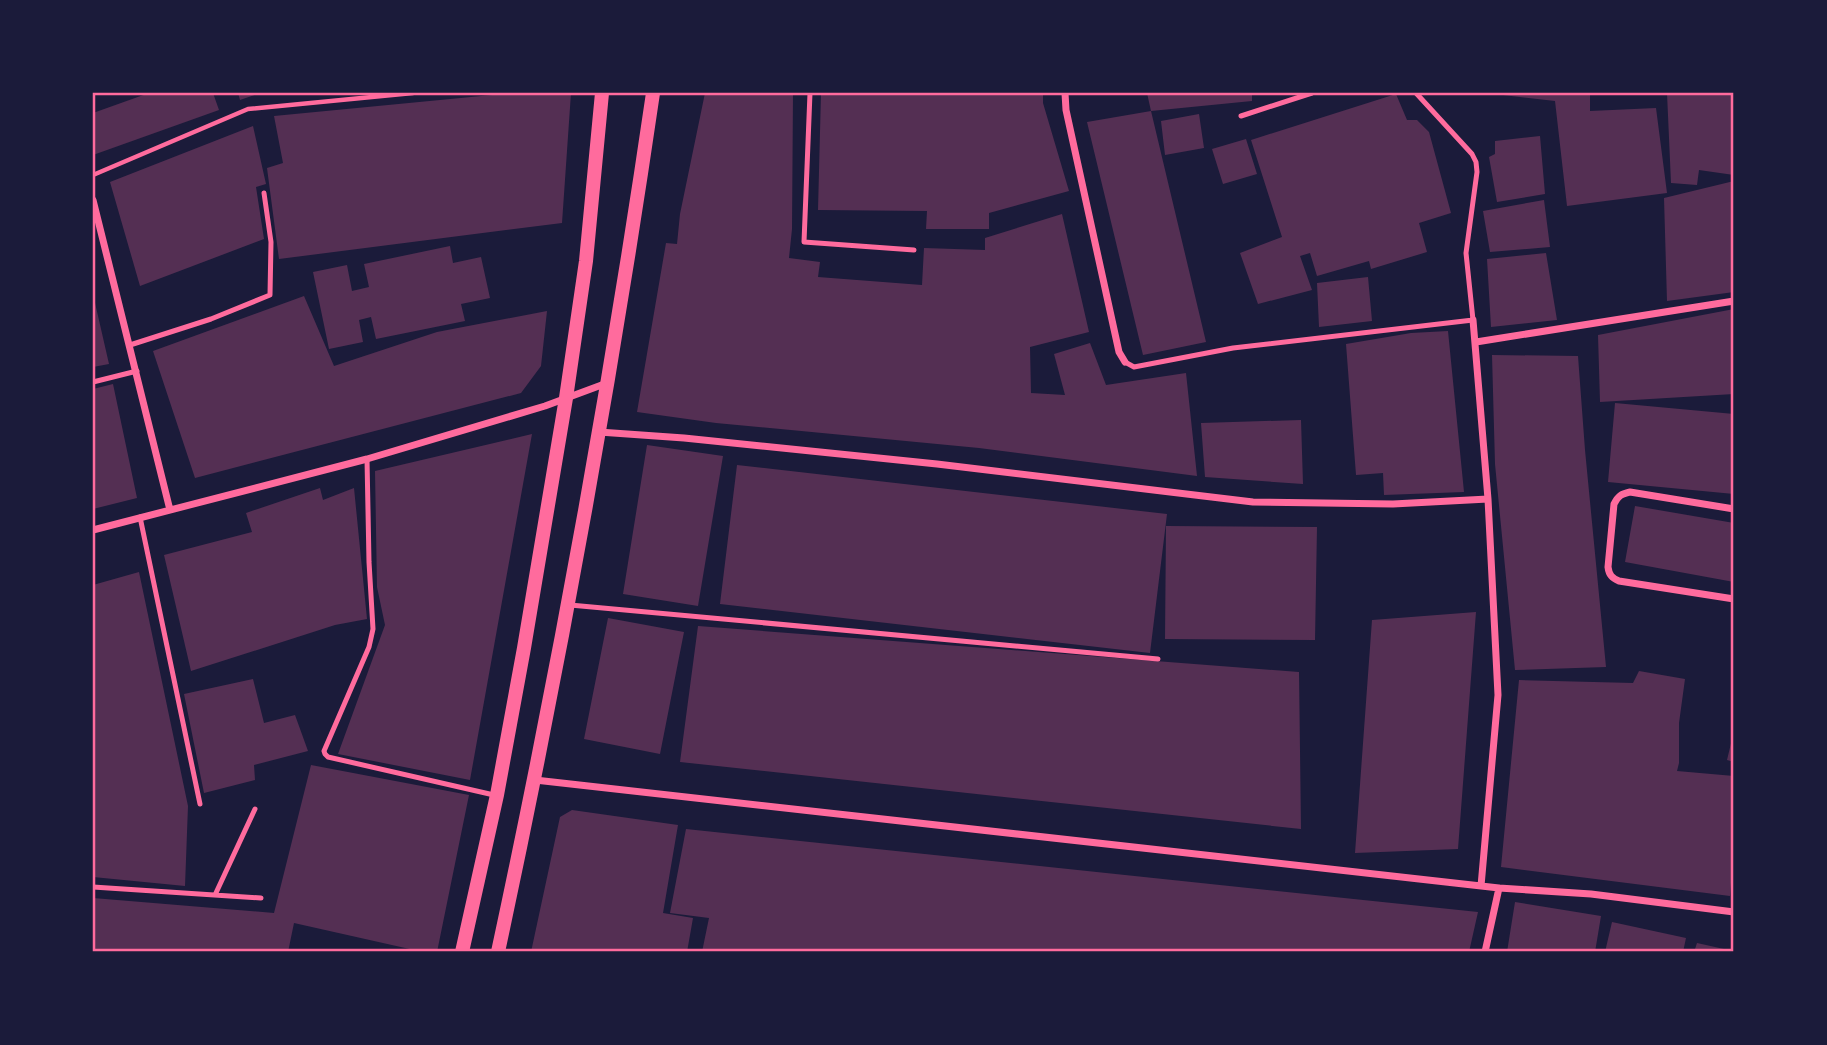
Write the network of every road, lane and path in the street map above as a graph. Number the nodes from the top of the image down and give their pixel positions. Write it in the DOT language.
graph roads {
  1 [pos="413,93"];
  2 [pos="602,93"];
  3 [pos="653,93"];
  4 [pos="810,93"];
  5 [pos="1065,93"];
  6 [pos="1312,93"];
  7 [pos="1416,93"];
  8 [pos="1241,116"];
  9 [pos="93,175"];
  10 [pos="264,194"];
  11 [pos="93,200"];
  12 [pos="914,250"];
  13 [pos="1734,301"];
  14 [pos="1473,320"];
  15 [pos="1476,342"];
  16 [pos="130,345"];
  17 [pos="1125,362"];
  18 [pos="136,371"];
  19 [pos="93,382"];
  20 [pos="607,383"];
  21 [pos="566,398"];
  22 [pos="599,432"];
  23 [pos="367,458"];
  24 [pos="1488,499"];
  25 [pos="1734,509"];
  26 [pos="170,510"];
  27 [pos="140,517"];
  28 [pos="93,530"];
  29 [pos="1734,599"];
  30 [pos="567,605"];
  31 [pos="1158,659"];
  32 [pos="535,780"];
  33 [pos="497,795"];
  34 [pos="200,804"];
  35 [pos="255,809"];
  36 [pos="1481,886"];
  37 [pos="93,887"];
  38 [pos="1499,888"];
  39 [pos="215,895"];
  40 [pos="261,898"];
  41 [pos="1734,912"];
  42 [pos="462,952"];
  43 [pos="498,952"];
  44 [pos="1485,952"];
  1 -- 9 [label="path"];
  2 -- 21 [label="main road"];
  3 -- 20 [label="main road"];
  4 -- 12 [label="lane"];
  5 -- 17 [label="street"];
  6 -- 8 [label="lane"];
  7 -- 14 [label="lane"];
  10 -- 16 [label="lane"];
  11 -- 16 [label="street"];
  13 -- 15 [label="street"];
  14 -- 15 [label="street"];
  14 -- 17 [label="lane"];
  15 -- 24 [label="street"];
  16 -- 18 [label="street"];
  18 -- 19 [label="lane"];
  18 -- 26 [label="street"];
  20 -- 21 [label="street"];
  20 -- 22 [label="main road"];
  21 -- 23 [label="street"];
  21 -- 33 [label="main road"];
  22 -- 24 [label="street"];
  22 -- 30 [label="main road"];
  23 -- 26 [label="street"];
  23 -- 33 [label="lane"];
  24 -- 36 [label="street"];
  25 -- 29 [label="street"];
  26 -- 27 [label="street"];
  27 -- 28 [label="street"];
  27 -- 34 [label="lane"];
  30 -- 31 [label="lane"];
  30 -- 32 [label="main road"];
  32 -- 36 [label="street"];
  32 -- 43 [label="main road"];
  33 -- 42 [label="main road"];
  35 -- 39 [label="lane"];
  36 -- 38 [label="street"];
  37 -- 39 [label="lane"];
  38 -- 41 [label="street"];
  38 -- 44 [label="street"];
  39 -- 40 [label="lane"];
}
